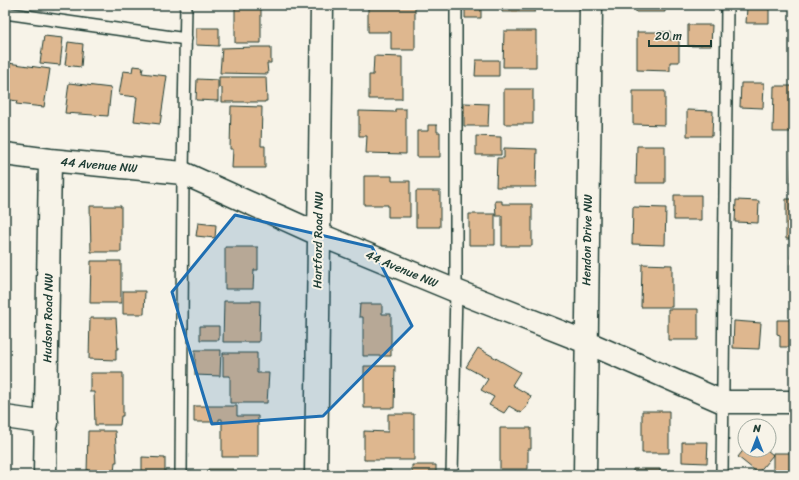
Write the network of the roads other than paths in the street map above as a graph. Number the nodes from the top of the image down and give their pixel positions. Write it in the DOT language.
graph roads {
  1 [pos="186,5"];
  2 [pos="322,5"];
  3 [pos="456,5"];
  4 [pos="590,5"];
  5 [pos="727,5"];
  6 [pos="5,13"];
  7 [pos="186,39"];
  8 [pos="5,154"];
  9 [pos="50,160"];
  10 [pos="183,173"];
  11 [pos="318,234"];
  12 [pos="456,291"];
  13 [pos="586,342"];
  14 [pos="722,402"];
  15 [pos="794,402"];
  16 [pos="5,417"];
  17 [pos="47,423"];
  18 [pos="46,475"];
  19 [pos="181,475"];
  20 [pos="316,475"];
  21 [pos="452,475"];
  22 [pos="585,475"];
  23 [pos="722,475"];
  1 -- 7 [label="lane"];
  2 -- 11 [label="street, Hartford Road NW"];
  3 -- 12 [label="lane"];
  4 -- 13 [label="street, Hendon Drive NW"];
  5 -- 14 [label="lane"];
  6 -- 7 [label="lane"];
  7 -- 10 [label="lane"];
  8 -- 9 [label="street, 44 Avenue NW"];
  9 -- 10 [label="street, 44 Avenue NW"];
  9 -- 17 [label="street, Hudson Road NW"];
  10 -- 11 [label="street, 44 Avenue NW"];
  10 -- 19 [label="lane"];
  11 -- 12 [label="street, 44 Avenue NW"];
  11 -- 20 [label="street, Hartford Road NW"];
  12 -- 13 [label="street, 44 Avenue NW"];
  12 -- 21 [label="lane"];
  13 -- 14 [label="street, 44 Avenue NW"];
  13 -- 22 [label="street, Hendon Drive NW"];
  14 -- 15 [label="street, 44 Avenue NW"];
  14 -- 23 [label="lane"];
  16 -- 17 [label="street"];
  17 -- 18 [label="street, Hudson Road NW"];
}
